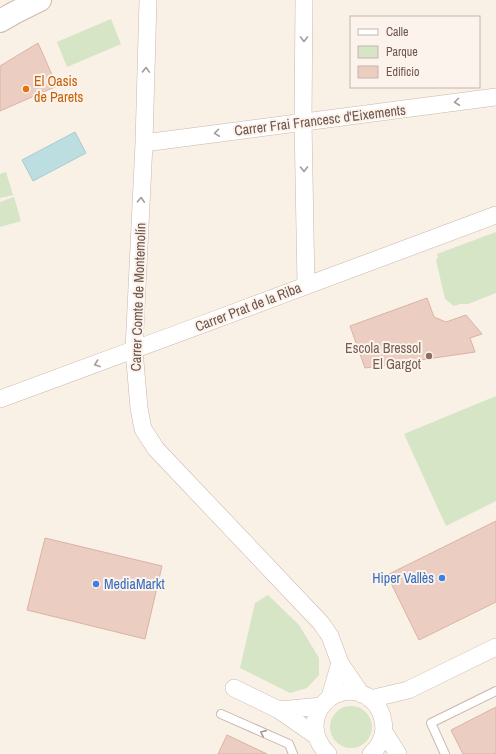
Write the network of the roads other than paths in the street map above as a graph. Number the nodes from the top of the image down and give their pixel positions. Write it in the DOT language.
graph roads {
  1 [pos="40,0"];
  2 [pos="148,0"];
  3 [pos="304,0"];
  4 [pos="8,11"];
  5 [pos="496,97"];
  6 [pos="303,122"];
  7 [pos="144,143"];
  8 [pos="496,215"];
  9 [pos="306,285"];
  10 [pos="134,350"];
  11 [pos="0,399"];
  12 [pos="496,647"];
  13 [pos="340,663"];
  14 [pos="234,688"];
  15 [pos="408,690"];
  16 [pos="496,691"];
  17 [pos="366,696"];
  18 [pos="326,702"];
  19 [pos="279,710"];
  20 [pos="221,714"];
  21 [pos="383,725"];
  22 [pos="315,735"];
  23 [pos="293,754"];
  24 [pos="328,754"];
  25 [pos="371,754"];
  26 [pos="398,754"];
  27 [pos="445,754"];
  1 -- 4 [label="street"];
  7 -- 2 [label="street, Carrer Comte de Montemolín, one-way"];
  3 -- 6 [label="street, one-way"];
  5 -- 6 [label="street, Carrer Frai Francesc d'Eixements, one-way"];
  6 -- 7 [label="street, Carrer Frai Francesc d'Eixements, one-way"];
  6 -- 9 [label="street, one-way"];
  10 -- 7 [label="street, Carrer Comte de Montemolín, one-way"];
  8 -- 9 [label="street, Carrer Prat de la Riba"];
  9 -- 10 [label="street, Carrer Prat de la Riba"];
  10 -- 11 [label="street, Carrer Prat de la Riba, one-way"];
  10 -- 13 [label="street, Carrer Comte de Montemolín"];
  12 -- 15 [label="street"];
  13 -- 17 [label="street, Carrer Comte de Montemolín"];
  13 -- 18 [label="street"];
  14 -- 19 [label="street"];
  15 -- 17 [label="street"];
  15 -- 21 [label="street"];
  16 -- 27 [label="lane"];
  17 -- 18 [label="street"];
  17 -- 21 [label="street, Carrer Comte de Montemolín"];
  18 -- 19 [label="street"];
  18 -- 22 [label="street"];
  19 -- 22 [label="street"];
  23 -- 20 [label="lane, one-way"];
  21 -- 25 [label="street"];
  21 -- 26 [label="street"];
  22 -- 24 [label="street"];
}
